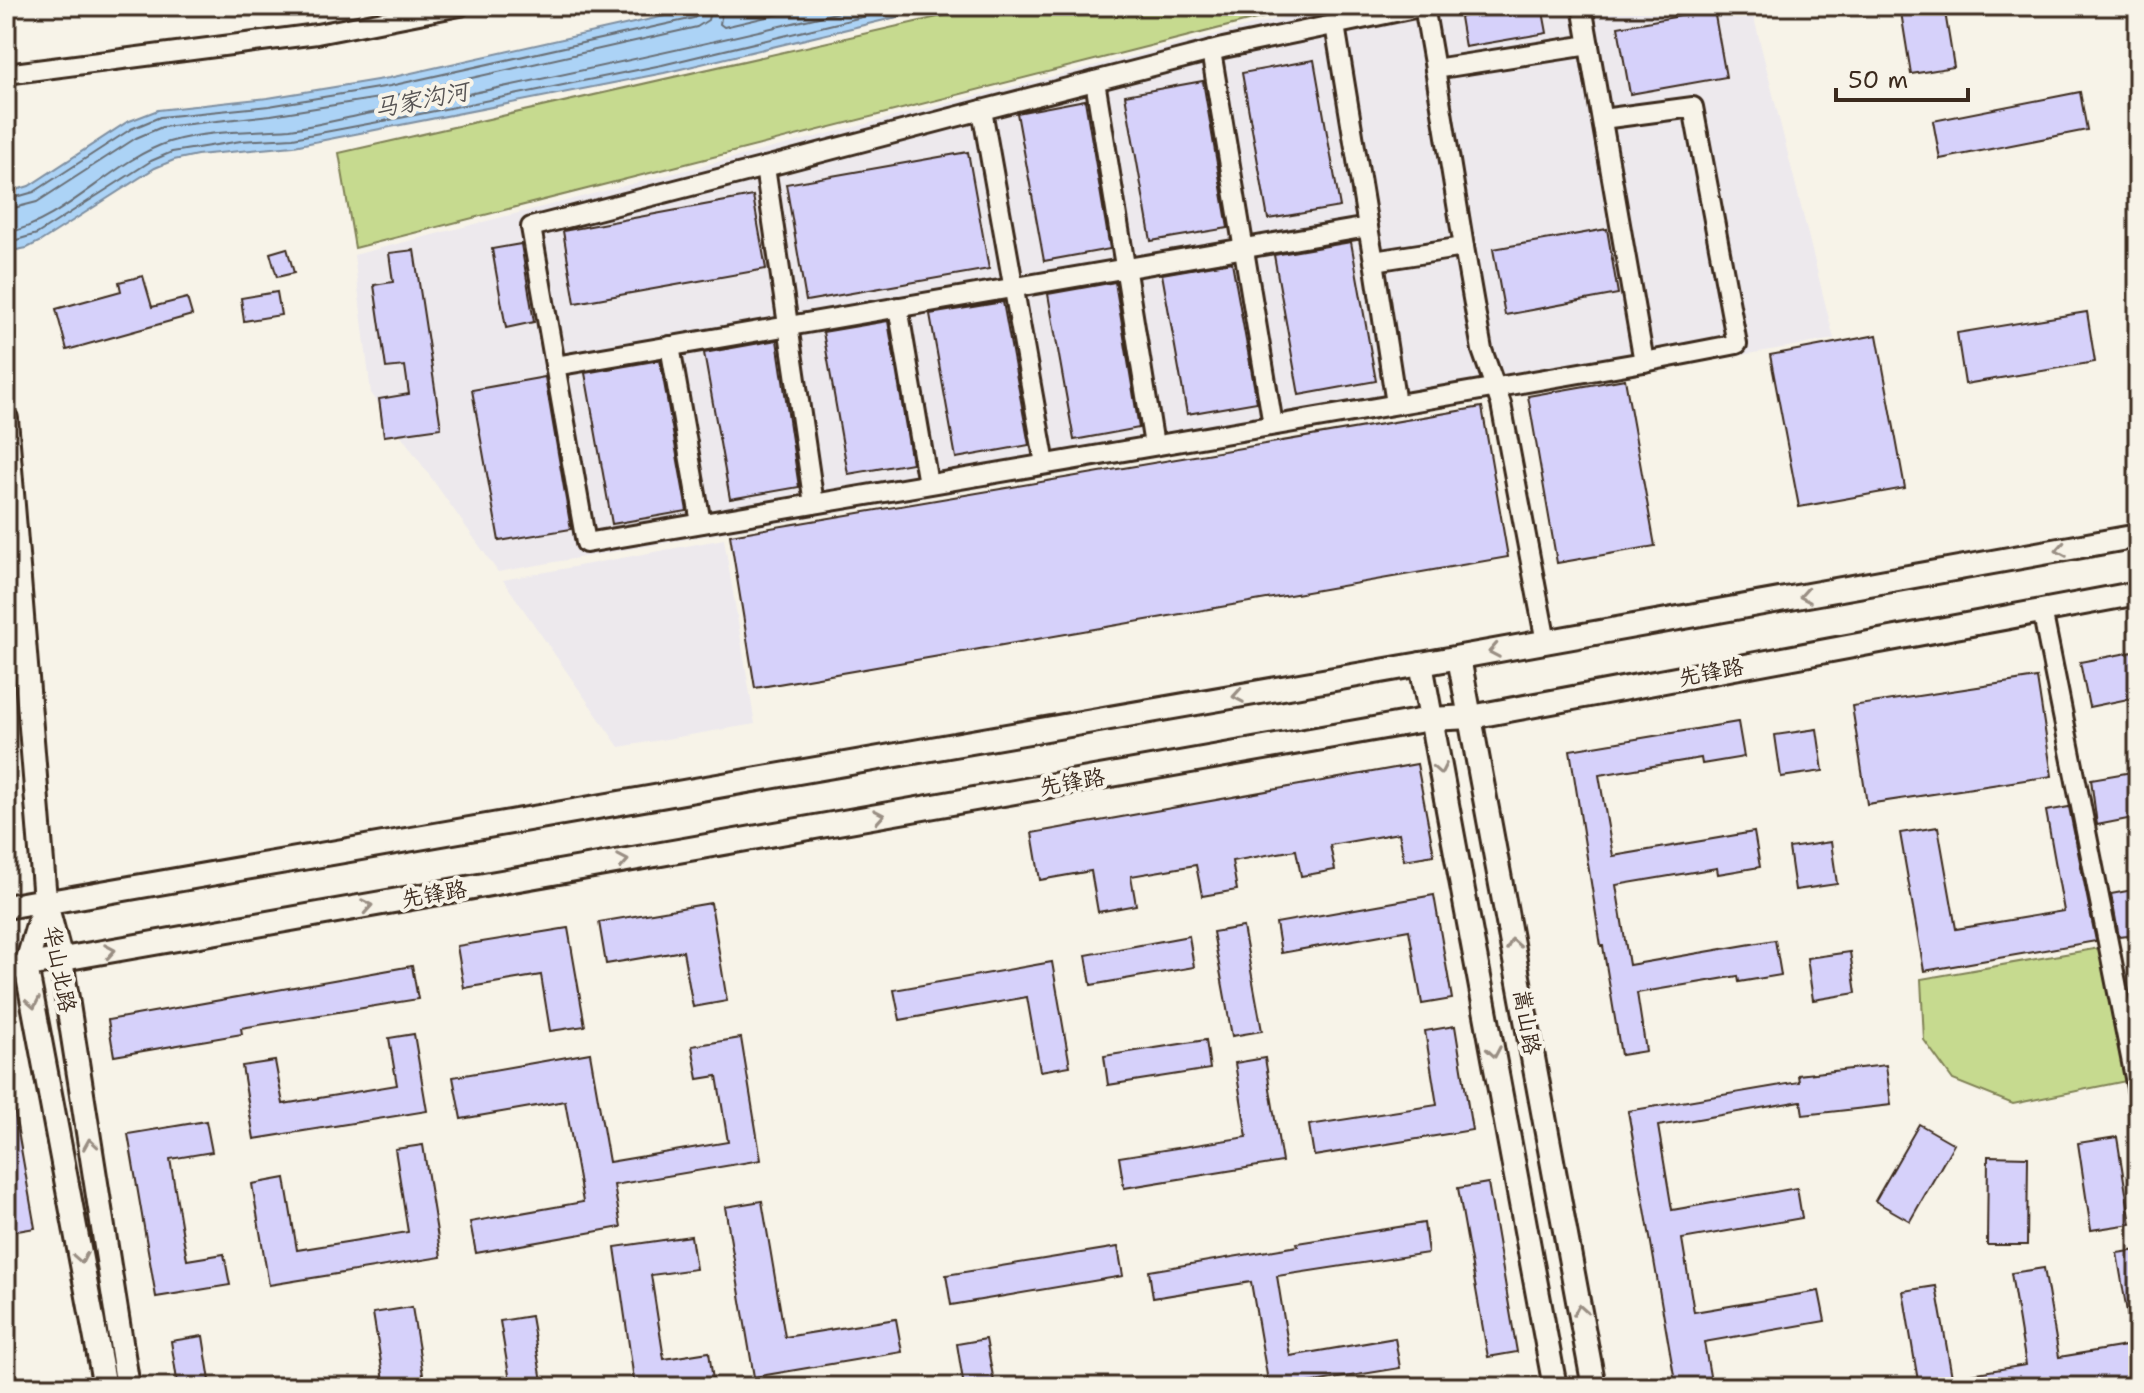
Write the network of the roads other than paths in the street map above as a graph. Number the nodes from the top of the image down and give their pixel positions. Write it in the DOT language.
graph roads {
  1 [pos="460,6"];
  2 [pos="1424,6"];
  3 [pos="1582,6"];
  4 [pos="1335,25"];
  5 [pos="1589,45"];
  6 [pos="1211,51"];
  7 [pos="1435,69"];
  8 [pos="6,74"];
  9 [pos="1095,81"];
  10 [pos="982,110"];
  11 [pos="1602,119"];
  12 [pos="765,167"];
  13 [pos="1368,227"];
  14 [pos="1464,247"];
  15 [pos="1244,248"];
  16 [pos="1374,261"];
  17 [pos="1125,269"];
  18 [pos="1013,288"];
  19 [pos="898,307"];
  20 [pos="787,327"];
  21 [pos="670,346"];
  22 [pos="1644,362"];
  23 [pos="555,366"];
  24 [pos="1495,387"];
  25 [pos="1396,404"];
  26 [pos="6,419"];
  27 [pos="1273,425"];
  28 [pos="1154,445"];
  29 [pos="1045,464"];
  30 [pos="928,484"];
  31 [pos="814,504"];
  32 [pos="701,523"];
  33 [pos="2138,536"];
  34 [pos="2138,593"];
  35 [pos="2042,610"];
  36 [pos="1546,642"];
  37 [pos="1459,658"];
  38 [pos="1421,664"];
  39 [pos="1471,717"];
  40 [pos="1430,719"];
  41 [pos="45,900"];
  42 [pos="6,907"];
  43 [pos="61,960"];
  44 [pos="16,968"];
  45 [pos="2138,1093"];
  46 [pos="105,1387"];
  47 [pos="128,1387"];
  48 [pos="1555,1387"];
  49 [pos="1594,1387"];
  1 -- 8 [label="street"];
  2 -- 4 [label="street"];
  2 -- 7 [label="street"];
  3 -- 5 [label="street"];
  4 -- 6 [label="street"];
  4 -- 13 [label="street"];
  5 -- 7 [label="street"];
  5 -- 11 [label="street"];
  6 -- 9 [label="street"];
  6 -- 15 [label="street"];
  7 -- 14 [label="street"];
  9 -- 10 [label="street"];
  9 -- 17 [label="street"];
  10 -- 12 [label="street"];
  10 -- 18 [label="street"];
  11 -- 22 [label="street"];
  11 -- 22 [label="street"];
  12 -- 20 [label="street"];
  12 -- 23 [label="street"];
  13 -- 15 [label="street"];
  13 -- 16 [label="street"];
  14 -- 16 [label="street"];
  14 -- 24 [label="street"];
  15 -- 17 [label="street"];
  15 -- 27 [label="street"];
  16 -- 25 [label="street"];
  17 -- 18 [label="street"];
  17 -- 28 [label="street"];
  18 -- 19 [label="street"];
  18 -- 29 [label="street"];
  19 -- 20 [label="street"];
  19 -- 30 [label="street"];
  20 -- 21 [label="street"];
  20 -- 31 [label="street"];
  21 -- 23 [label="street"];
  21 -- 32 [label="street"];
  22 -- 24 [label="street"];
  23 -- 32 [label="street"];
  24 -- 25 [label="street"];
  24 -- 36 [label="street"];
  25 -- 27 [label="street"];
  26 -- 41 [label="main road"];
  27 -- 28 [label="street"];
  28 -- 29 [label="street"];
  29 -- 30 [label="street"];
  30 -- 31 [label="street"];
  31 -- 32 [label="street"];
  33 -- 36 [label="main road, one-way"];
  34 -- 35 [label="main road, 先锋路"];
  35 -- 39 [label="main road, 先锋路"];
  35 -- 45 [label="street"];
  36 -- 37 [label="main road, one-way"];
  37 -- 38 [label="main road"];
  37 -- 39 [label="main road, 嵩山路"];
  38 -- 40 [label="main road, 嵩山路"];
  38 -- 41 [label="main road, one-way"];
  39 -- 40 [label="main road, 先锋路"];
  49 -- 39 [label="main road, 嵩山路, one-way"];
  43 -- 40 [label="main road, 先锋路, one-way"];
  40 -- 48 [label="main road, 嵩山路, one-way"];
  41 -- 42 [label="main road"];
  41 -- 43 [label="main road, 华山北路"];
  41 -- 44 [label="main road, 华山北路"];
  43 -- 44 [label="main road, 先锋路"];
  47 -- 43 [label="main road, 华山北路, one-way"];
  44 -- 46 [label="main road, 华山北路, one-way"];
}
